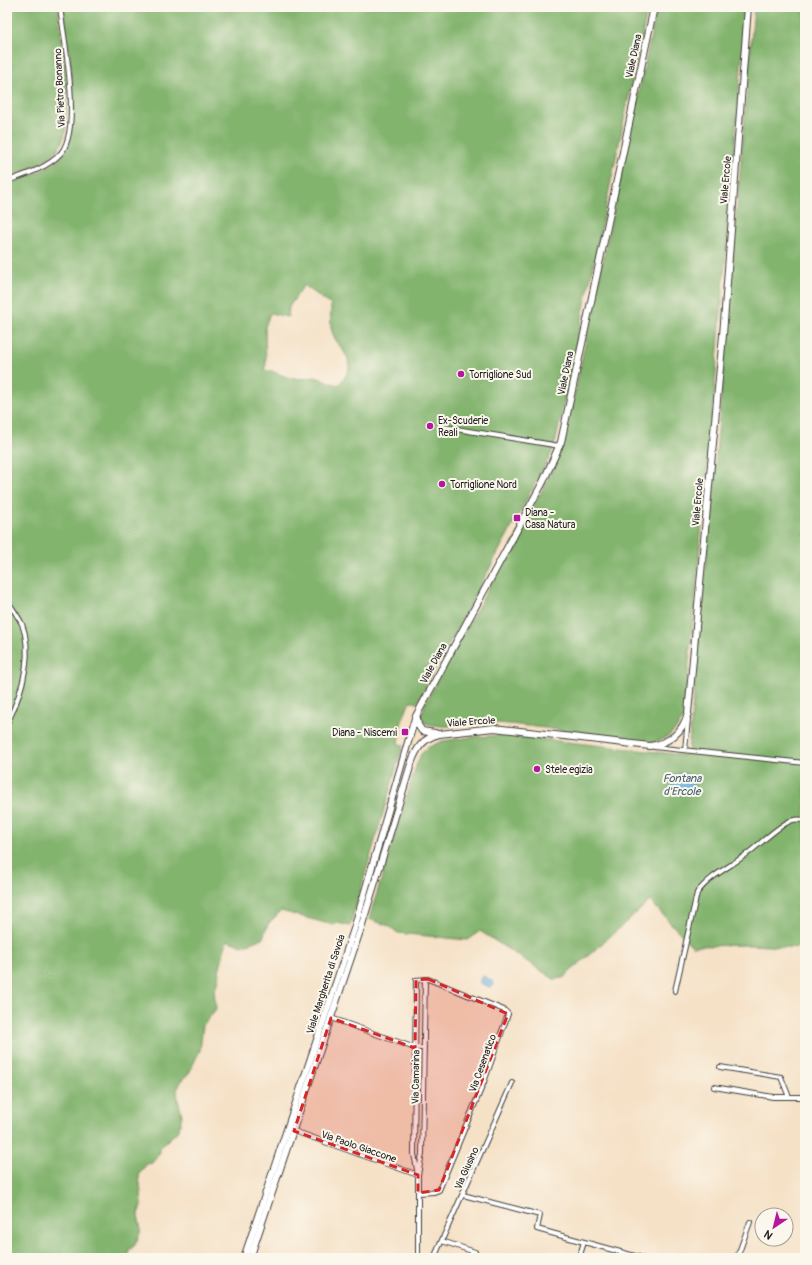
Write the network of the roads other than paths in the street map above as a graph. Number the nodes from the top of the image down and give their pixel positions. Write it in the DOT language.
graph roads {
  1 [pos="60,7"];
  2 [pos="654,7"];
  3 [pos="748,7"];
  4 [pos="7,182"];
  5 [pos="444,427"];
  6 [pos="560,446"];
  7 [pos="7,600"];
  8 [pos="688,713"];
  9 [pos="417,714"];
  10 [pos="7,724"];
  11 [pos="439,734"];
  12 [pos="421,743"];
  13 [pos="650,746"];
  14 [pos="686,750"];
  15 [pos="805,762"];
  16 [pos="805,820"];
  17 [pos="425,979"];
  18 [pos="416,980"];
  19 [pos="675,991"];
  20 [pos="331,1018"];
  21 [pos="415,1048"];
  22 [pos="424,1048"];
  23 [pos="720,1067"];
  24 [pos="512,1083"];
  25 [pos="714,1087"];
  26 [pos="789,1097"];
  27 [pos="805,1097"];
  28 [pos="294,1131"];
  29 [pos="418,1175"];
  30 [pos="418,1193"];
  31 [pos="463,1195"];
  32 [pos="750,1222"];
  33 [pos="442,1241"];
  34 [pos="584,1242"];
  35 [pos="475,1252"];
  36 [pos="244,1258"];
  37 [pos="250,1258"];
  38 [pos="418,1258"];
  39 [pos="434,1258"];
  40 [pos="579,1258"];
  41 [pos="642,1258"];
  42 [pos="737,1258"];
  1 -- 4 [label="street, Via Pietro Bonanno"];
  2 -- 6 [label="street, Viale Diana"];
  3 -- 8 [label="street, Viale Ercole"];
  5 -- 6 [label="street"];
  6 -- 9 [label="street, Viale Diana"];
  7 -- 10 [label="street"];
  8 -- 13 [label="street, Viale Ercole"];
  8 -- 14 [label="street"];
  9 -- 11 [label="street"];
  9 -- 36 [label="street, Viale Margherita di Savoia"];
  11 -- 12 [label="street, Viale Ercole"];
  11 -- 13 [label="street, Viale Ercole"];
  12 -- 20 [label="street, Viale Margherita di Savoia"];
  13 -- 14 [label="street"];
  14 -- 15 [label="street"];
  16 -- 19 [label="street"];
  17 -- 18 [label="street, Via Cesenatico"];
  17 -- 22 [label="street, Via Camarina"];
  17 -- 30 [label="street, Via Cesenatico"];
  18 -- 21 [label="street, Via Camarina"];
  20 -- 21 [label="street"];
  20 -- 28 [label="street, Viale Margherita di Savoia"];
  21 -- 22 [label="street"];
  21 -- 29 [label="street, Via Camarina"];
  22 -- 29 [label="street, Via Camarina"];
  23 -- 26 [label="street"];
  24 -- 31 [label="street, Via Giusino"];
  25 -- 26 [label="street"];
  26 -- 27 [label="street"];
  28 -- 29 [label="street, Via Paolo Giaccone"];
  28 -- 37 [label="street, Viale Margherita di Savoia"];
  29 -- 30 [label="street, Via Camarina"];
  30 -- 38 [label="street, Via Camarina"];
  31 -- 33 [label="street, Via Giusino"];
  31 -- 34 [label="street"];
  32 -- 42 [label="street"];
  33 -- 35 [label="street"];
  33 -- 39 [label="street, Via Giusino"];
  34 -- 40 [label="street"];
  34 -- 41 [label="street"];
}
